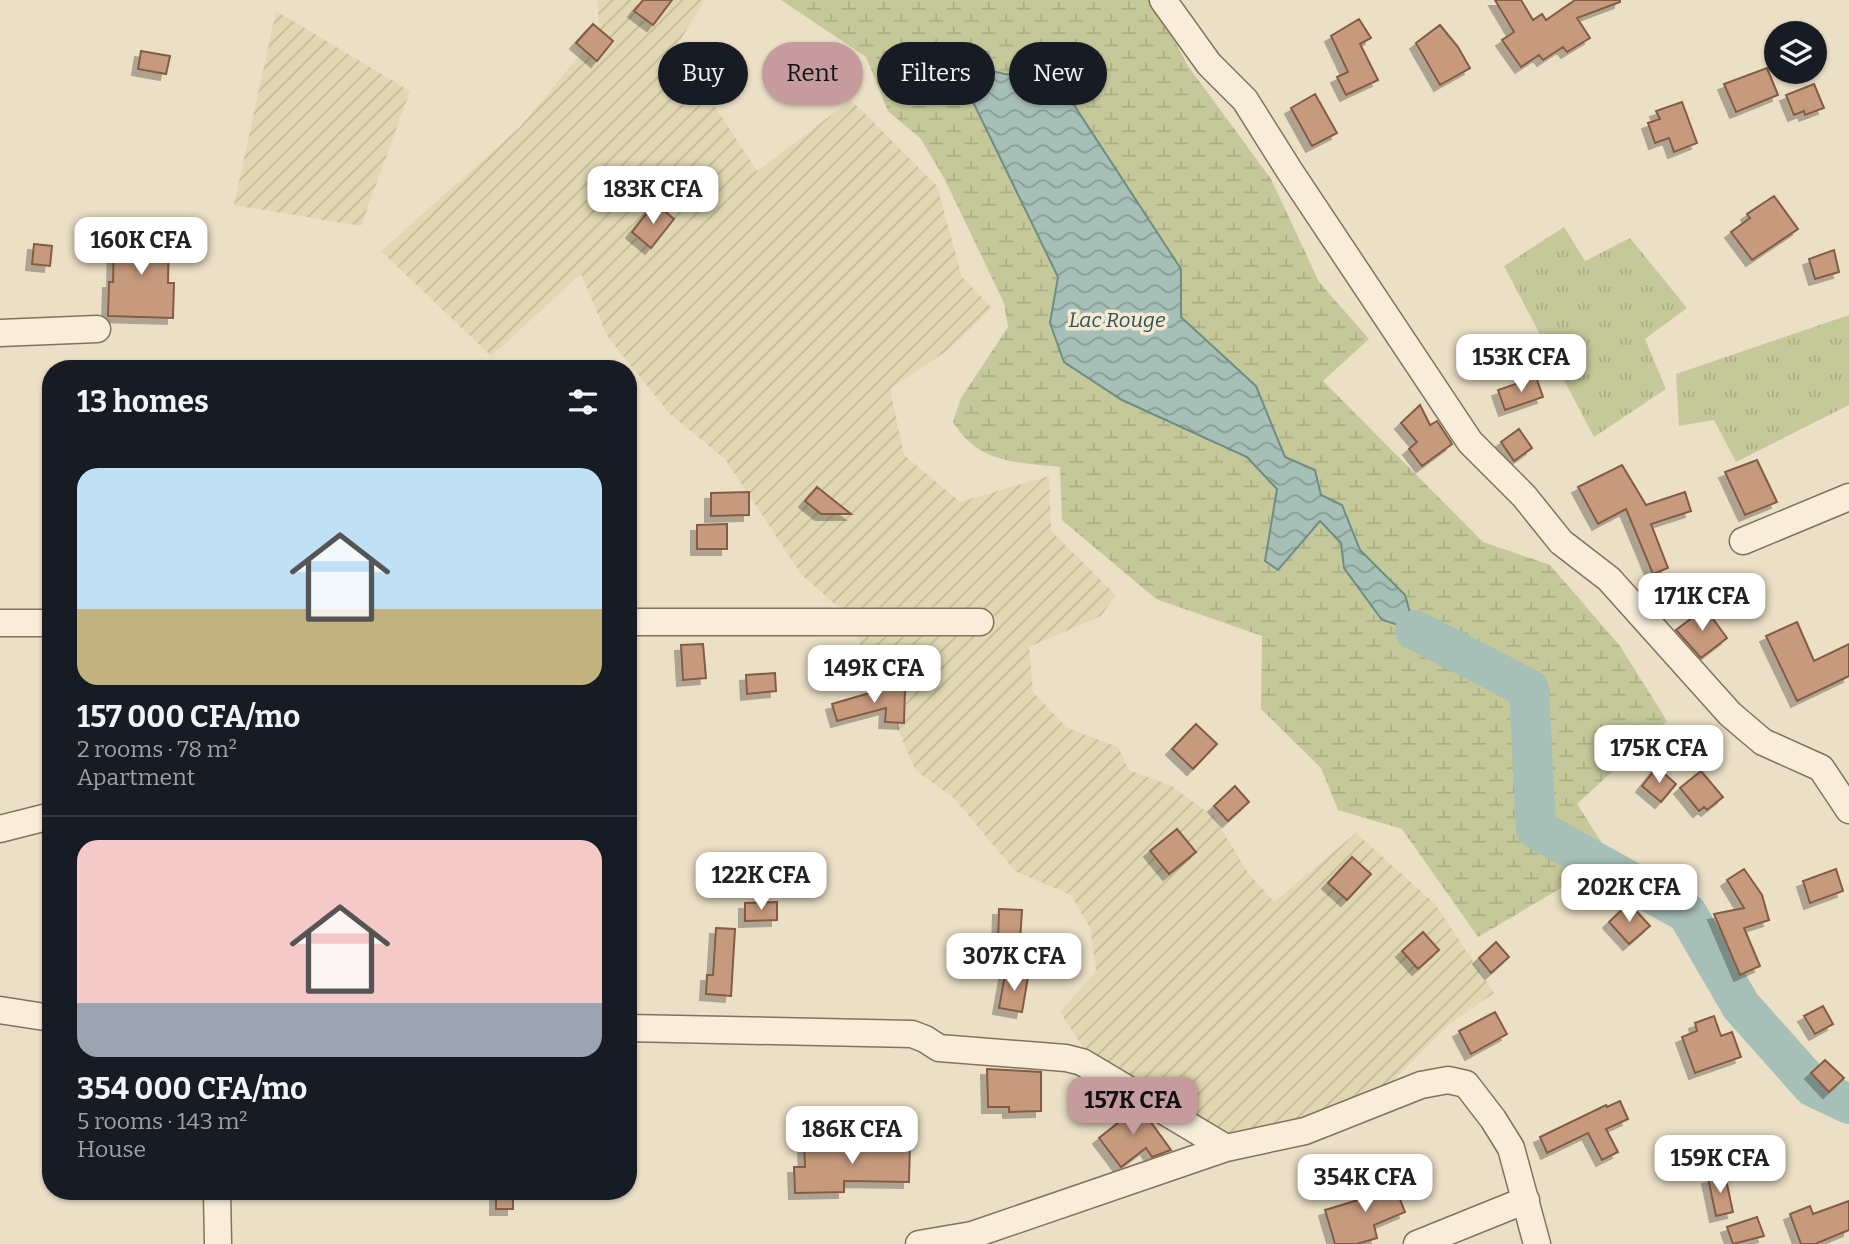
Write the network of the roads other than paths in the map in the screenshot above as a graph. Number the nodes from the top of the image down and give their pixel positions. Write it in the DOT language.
graph roads {
  1 [pos="1163,0"];
  2 [pos="97,329"];
  3 [pos="0,333"];
  4 [pos="1849,497"];
  5 [pos="1743,541"];
  6 [pos="637,622"];
  7 [pos="980,622"];
  8 [pos="0,623"];
  9 [pos="42,623"];
  10 [pos="1849,810"];
  11 [pos="42,818"];
  12 [pos="0,829"];
  13 [pos="0,1010"];
  14 [pos="42,1017"];
  15 [pos="637,1028"];
  16 [pos="1226,1148"];
  17 [pos="217,1200"];
  18 [pos="1526,1200"];
  19 [pos="218,1244"];
  20 [pos="919,1244"];
  21 [pos="1417,1244"];
  22 [pos="1537,1244"];
  1 -- 10 [label="street"];
  2 -- 3 [label="street"];
  4 -- 5 [label="street"];
  6 -- 7 [label="street"];
  8 -- 9 [label="street"];
  11 -- 12 [label="street"];
  13 -- 14 [label="street"];
  15 -- 16 [label="street"];
  16 -- 18 [label="street"];
  16 -- 20 [label="street"];
  17 -- 19 [label="street"];
  18 -- 21 [label="street"];
  18 -- 22 [label="street"];
}
